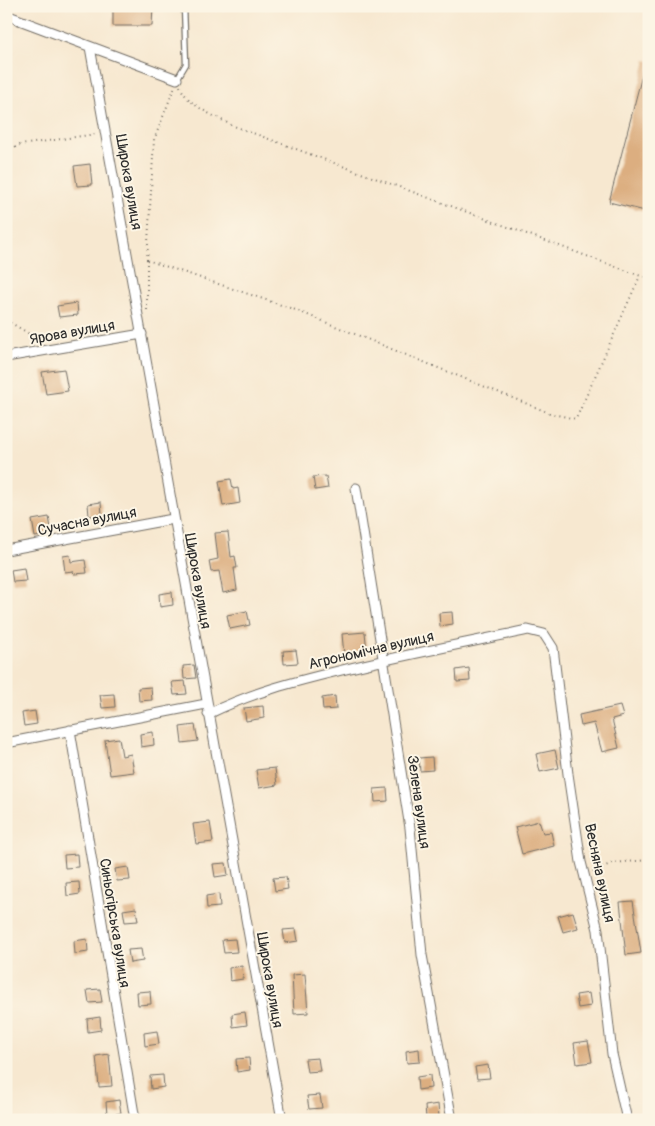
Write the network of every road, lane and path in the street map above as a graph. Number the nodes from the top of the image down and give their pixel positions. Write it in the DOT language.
graph roads {
  1 [pos="184,6"];
  2 [pos="6,15"];
  3 [pos="90,47"];
  4 [pos="177,79"];
  5 [pos="106,133"];
  6 [pos="6,152"];
  7 [pos="147,260"];
  8 [pos="640,276"];
  9 [pos="649,279"];
  10 [pos="147,310"];
  11 [pos="6,320"];
  12 [pos="142,334"];
  13 [pos="55,349"];
  14 [pos="6,357"];
  15 [pos="356,488"];
  16 [pos="173,519"];
  17 [pos="6,550"];
  18 [pos="544,634"];
  19 [pos="383,660"];
  20 [pos="206,704"];
  21 [pos="208,714"];
  22 [pos="70,730"];
  23 [pos="6,742"];
  24 [pos="649,860"];
  25 [pos="584,876"];
  26 [pos="135,1120"];
  27 [pos="282,1120"];
  28 [pos="452,1120"];
  29 [pos="627,1120"];
  1 -- 4 [label="lane"];
  2 -- 3 [label="street"];
  3 -- 4 [label="street"];
  3 -- 5 [label="street, Широка вулиця"];
  4 -- 7 [label="path"];
  4 -- 8 [label="path"];
  5 -- 6 [label="path"];
  5 -- 12 [label="street, Широка вулиця"];
  7 -- 8 [label="path"];
  7 -- 10 [label="path"];
  8 -- 9 [label="path"];
  11 -- 13 [label="path"];
  12 -- 13 [label="street, Ярова вулиця"];
  12 -- 16 [label="street, Широка вулиця"];
  13 -- 14 [label="street, Ярова вулиця"];
  15 -- 19 [label="street, Зелена вулиця"];
  16 -- 17 [label="street, Сучасна вулиця"];
  16 -- 20 [label="street, Широка вулиця"];
  18 -- 19 [label="street, Агрономічна вулиця"];
  18 -- 25 [label="street, Весняна вулиця"];
  19 -- 21 [label="street, Агрономічна вулиця"];
  19 -- 28 [label="street, Зелена вулиця"];
  20 -- 21 [label="street, Широка вулиця"];
  20 -- 22 [label="street"];
  21 -- 27 [label="street, Широка вулиця"];
  22 -- 23 [label="street"];
  22 -- 26 [label="street, Синьогірська вулиця"];
  24 -- 25 [label="path"];
  25 -- 29 [label="street, Весняна вулиця"];
}
